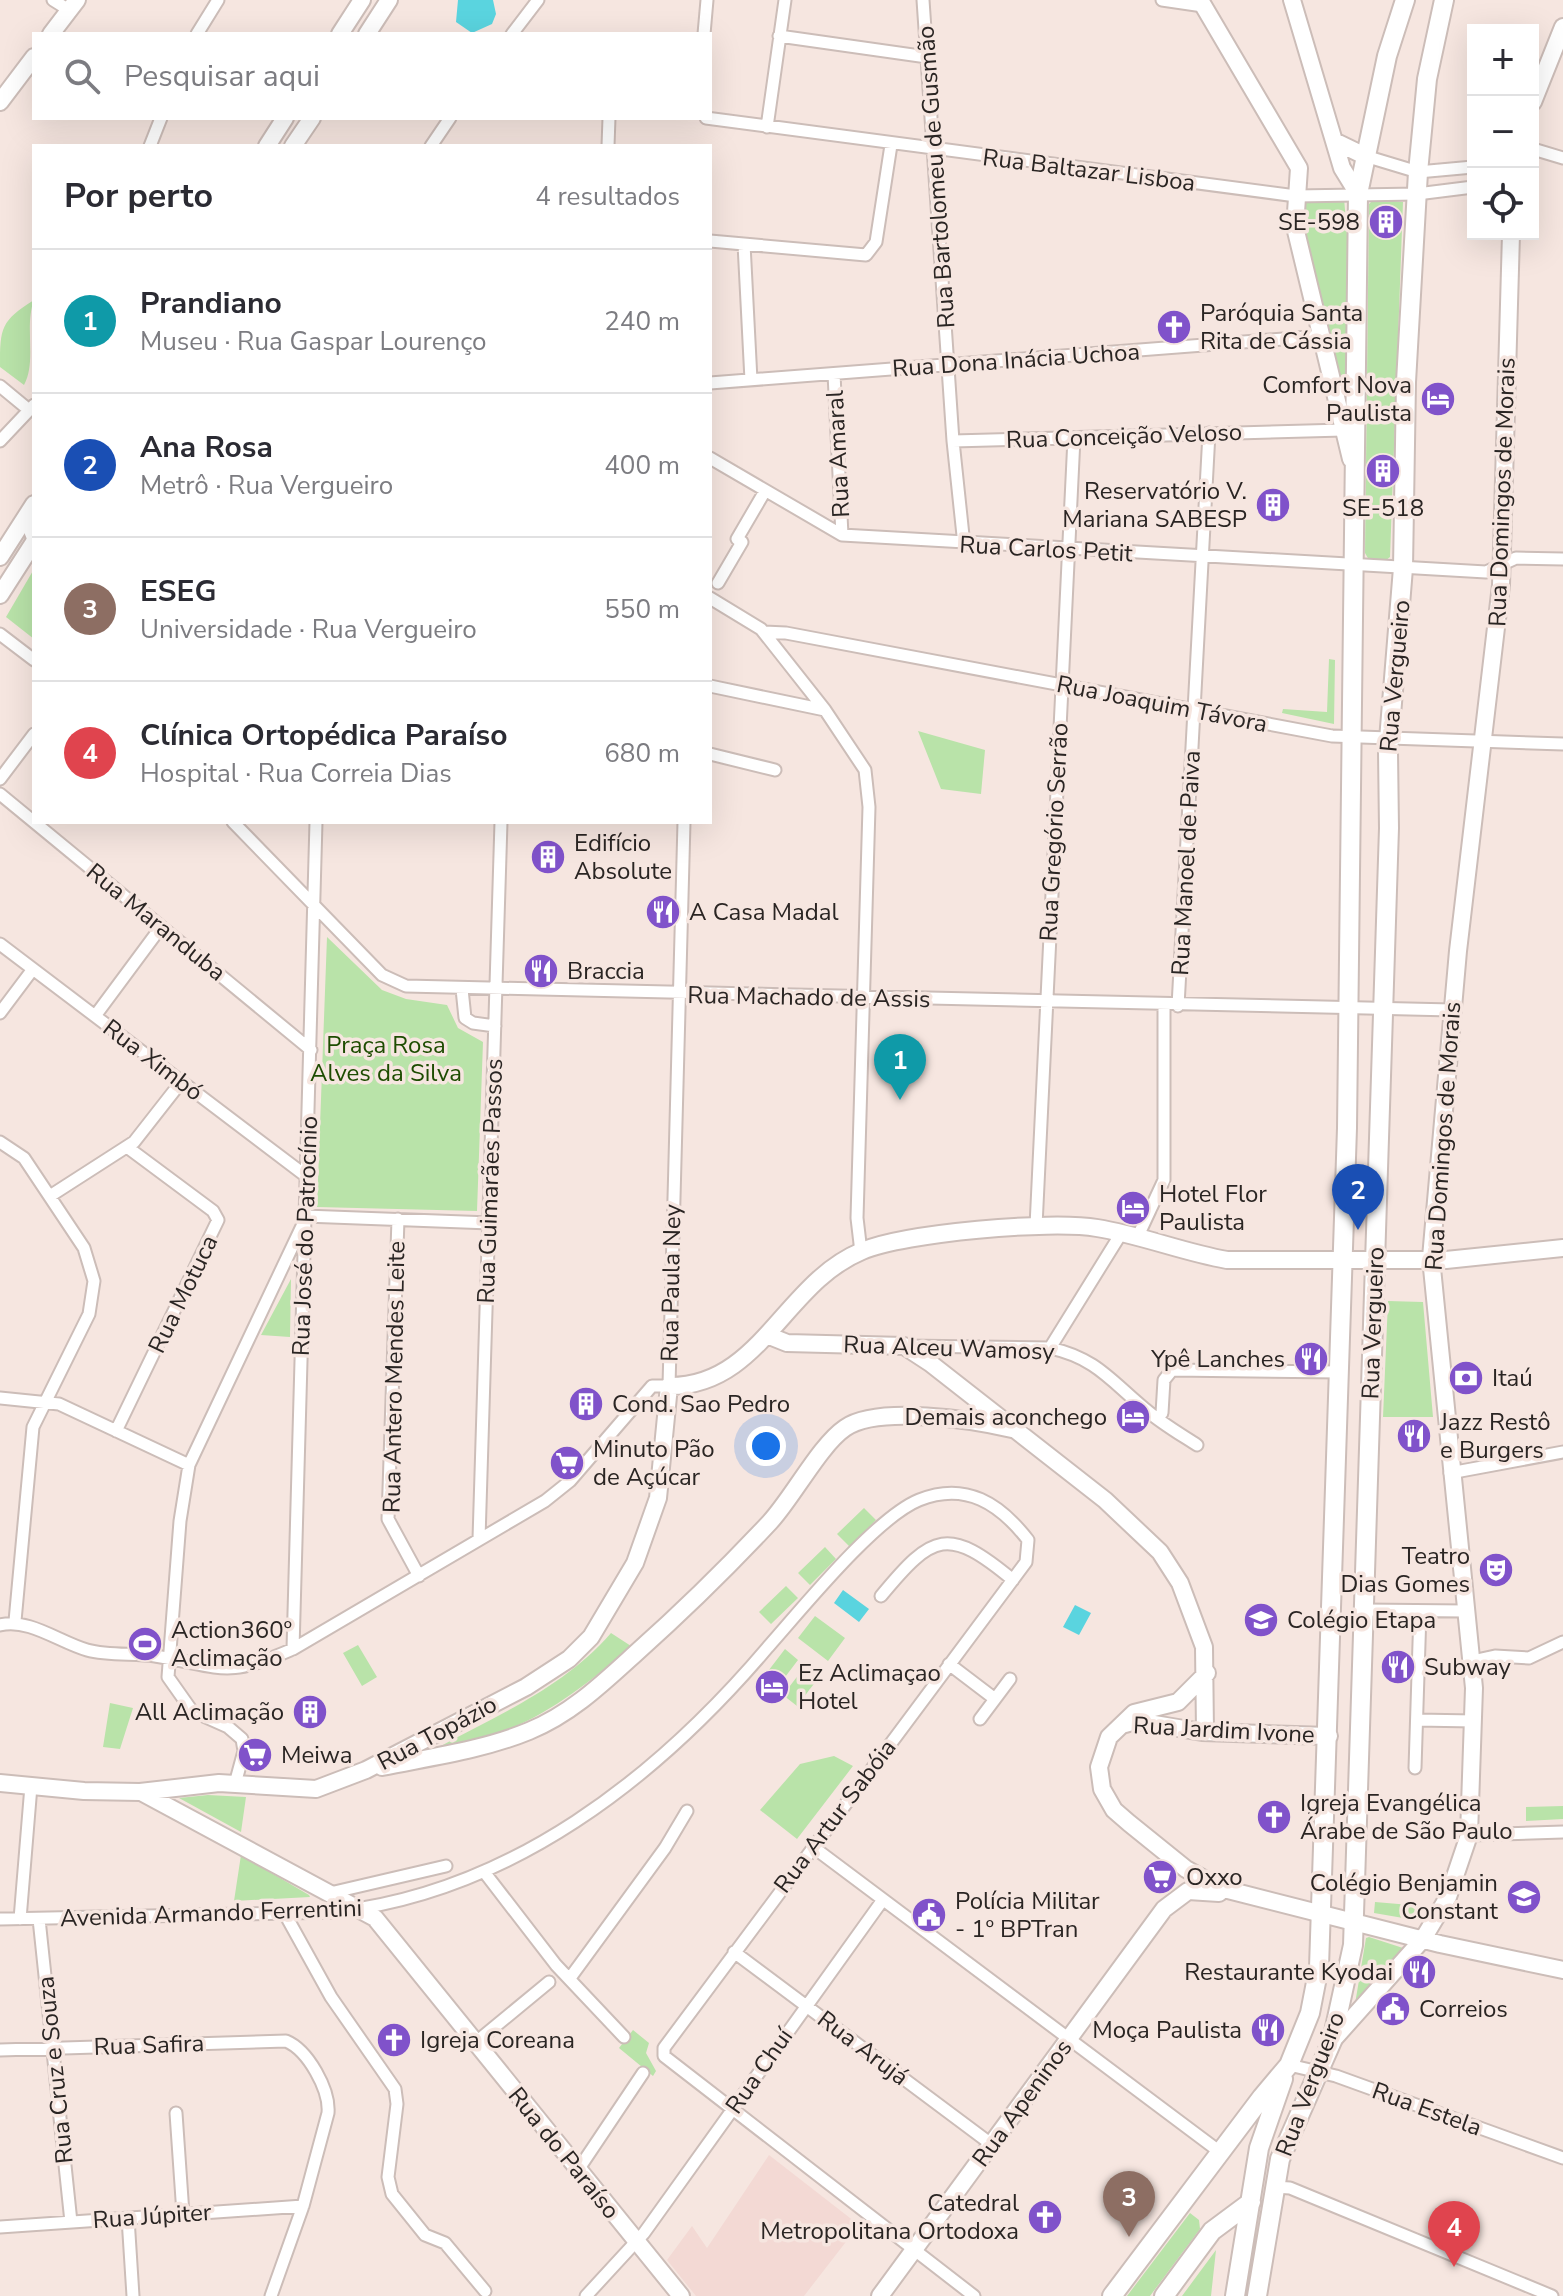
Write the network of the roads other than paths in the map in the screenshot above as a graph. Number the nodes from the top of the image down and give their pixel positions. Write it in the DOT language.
graph roads {
  1 [pos="53,0"];
  2 [pos="218,0"];
  3 [pos="362,0"];
  4 [pos="389,0"];
  5 [pos="538,0"];
  6 [pos="707,0"];
  7 [pos="785,0"];
  8 [pos="923,0"];
  9 [pos="1162,0"];
  10 [pos="1292,0"];
  11 [pos="1405,0"];
  12 [pos="1444,0"];
  13 [pos="1201,3"];
  14 [pos="73,5"];
  15 [pos="1563,27"];
  16 [pos="53,32"];
  17 [pos="198,32"];
  18 [pos="341,32"];
  19 [pos="368,32"];
  20 [pos="514,32"];
  21 [pos="704,32"];
  22 [pos="779,36"];
  23 [pos="927,57"];
  24 [pos="32,60"];
  25 [pos="1535,96"];
  26 [pos="0,102"];
  27 [pos="712,119"];
  28 [pos="160,120"];
  29 [pos="284,120"];
  30 [pos="311,120"];
  31 [pos="449,120"];
  32 [pos="609,120"];
  33 [pos="767,127"];
  34 [pos="1334,141"];
  35 [pos="151,144"];
  36 [pos="268,144"];
  37 [pos="294,144"];
  38 [pos="432,144"];
  39 [pos="608,144"];
  40 [pos="891,145"];
  41 [pos="935,151"];
  42 [pos="1539,151"];
  43 [pos="1365,156"];
  44 [pos="1563,158"];
  45 [pos="1467,168"];
  46 [pos="1418,172"];
  47 [pos="1467,188"];
  48 [pos="1358,194"];
  49 [pos="1417,194"];
  50 [pos="1296,196"];
  51 [pos="1511,240"];
  52 [pos="712,241"];
  53 [pos="744,244"];
  54 [pos="1322,336"];
  55 [pos="950,365"];
  56 [pos="834,374"];
  57 [pos="751,380"];
  58 [pos="712,383"];
  59 [pos="0,386"];
  60 [pos="31,408"];
  61 [pos="1343,430"];
  62 [pos="1209,433"];
  63 [pos="1074,438"];
  64 [pos="0,441"];
  65 [pos="953,441"];
  66 [pos="712,459"];
  67 [pos="1353,467"];
  68 [pos="765,491"];
  69 [pos="32,507"];
  70 [pos="842,535"];
  71 [pos="32,545"];
  72 [pos="964,545"];
  73 [pos="1068,550"];
  74 [pos="0,557"];
  75 [pos="1202,558"];
  76 [pos="1563,559"];
  77 [pos="1354,566"];
  78 [pos="1502,566"];
  79 [pos="1403,568"];
  80 [pos="718,583"];
  81 [pos="0,595"];
  82 [pos="712,599"];
  83 [pos="764,632"];
  84 [pos="0,634"];
  85 [pos="32,658"];
  86 [pos="1061,685"];
  87 [pos="712,686"];
  88 [pos="1194,709"];
  89 [pos="825,710"];
  90 [pos="32,737"];
  91 [pos="1353,737"];
  92 [pos="1388,739"];
  93 [pos="1484,741"];
  94 [pos="1563,744"];
  95 [pos="712,754"];
  96 [pos="775,770"];
  97 [pos="0,779"];
  98 [pos="0,794"];
  99 [pos="32,820"];
  100 [pos="36,824"];
  101 [pos="235,824"];
  102 [pos="316,824"];
  103 [pos="501,824"];
  104 [pos="684,824"];
  105 [pos="315,906"];
  106 [pos="161,927"];
  107 [pos="0,944"];
  108 [pos="33,969"];
  109 [pos="462,989"];
  110 [pos="497,989"];
  111 [pos="679,994"];
  112 [pos="862,999"];
  113 [pos="1047,1003"];
  114 [pos="1164,1006"];
  115 [pos="1178,1006"];
  116 [pos="1382,1007"];
  117 [pos="1347,1009"];
  118 [pos="1452,1010"];
  119 [pos="0,1013"];
  120 [pos="95,1016"];
  121 [pos="495,1026"];
  122 [pos="311,1050"];
  123 [pos="181,1082"];
  124 [pos="0,1142"];
  125 [pos="127,1147"];
  126 [pos="306,1176"];
  127 [pos="50,1196"];
  128 [pos="305,1218"];
  129 [pos="398,1219"];
  130 [pos="490,1223"];
  131 [pos="1036,1226"];
  132 [pos="1130,1234"];
  133 [pos="1563,1248"];
  134 [pos="861,1252"];
  135 [pos="1343,1260"];
  136 [pos="1375,1261"];
  137 [pos="1431,1261"];
  138 [pos="303,1266"];
  139 [pos="274,1285"];
  140 [pos="767,1335"];
  141 [pos="904,1346"];
  142 [pos="1050,1348"];
  143 [pos="1340,1372"];
  144 [pos="669,1386"];
  145 [pos="0,1398"];
  146 [pos="42,1403"];
  147 [pos="1156,1417"];
  148 [pos="1012,1429"];
  149 [pos="116,1431"];
  150 [pos="1197,1445"];
  151 [pos="1563,1452"];
  152 [pos="189,1465"];
  153 [pos="1450,1473"];
  154 [pos="479,1539"];
  155 [pos="419,1576"];
  156 [pos="1013,1580"];
  157 [pos="881,1596"];
  158 [pos="1364,1610"];
  159 [pos="1466,1611"];
  160 [pos="1420,1612"];
  161 [pos="15,1621"];
  162 [pos="0,1625"];
  163 [pos="1563,1642"];
  164 [pos="293,1649"];
  165 [pos="168,1659"];
  166 [pos="1472,1661"];
  167 [pos="949,1664"];
  168 [pos="1207,1673"];
  169 [pos="1010,1679"];
  170 [pos="995,1699"];
  171 [pos="980,1719"];
  172 [pos="1417,1720"];
  173 [pos="1474,1721"];
  174 [pos="1119,1726"];
  175 [pos="1205,1732"];
  176 [pos="432,1736"];
  177 [pos="1329,1736"];
  178 [pos="435,1756"];
  179 [pos="1415,1768"];
  180 [pos="366,1770"];
  181 [pos="0,1783"];
  182 [pos="235,1784"];
  183 [pos="31,1786"];
  184 [pos="177,1788"];
  185 [pos="140,1792"];
  186 [pos="178,1810"];
  187 [pos="687,1811"];
  188 [pos="1563,1832"];
  189 [pos="1469,1835"];
  190 [pos="813,1847"];
  191 [pos="446,1866"];
  192 [pos="1186,1869"];
  193 [pos="485,1873"];
  194 [pos="338,1891"];
  195 [pos="1237,1894"];
  196 [pos="882,1901"];
  197 [pos="359,1909"];
  198 [pos="1164,1909"];
  199 [pos="1323,1912"];
  200 [pos="285,1914"];
  201 [pos="0,1919"];
  202 [pos="20,1919"];
  203 [pos="39,1919"];
  204 [pos="1355,1920"];
  205 [pos="1423,1939"];
  206 [pos="734,1952"];
  207 [pos="1563,1970"];
  208 [pos="570,1978"];
  209 [pos="549,1982"];
  210 [pos="806,2005"];
  211 [pos="624,2037"];
  212 [pos="1069,2039"];
  213 [pos="1332,2041"];
  214 [pos="475,2043"];
  215 [pos="52,2048"];
  216 [pos="0,2050"];
  217 [pos="1288,2067"];
  218 [pos="1317,2072"];
  219 [pos="643,2073"];
  220 [pos="732,2110"];
  221 [pos="176,2113"];
  222 [pos="991,2144"];
  223 [pos="1220,2152"];
  224 [pos="1563,2158"];
  225 [pos="578,2170"];
  226 [pos="1274,2187"];
  227 [pos="1248,2205"];
  228 [pos="303,2206"];
  229 [pos="183,2214"];
  230 [pos="128,2218"];
  231 [pos="71,2222"];
  232 [pos="0,2227"];
  233 [pos="636,2242"];
  234 [pos="915,2249"];
  235 [pos="485,2291"];
  236 [pos="277,2293"];
  237 [pos="133,2296"];
  238 [pos="586,2296"];
  239 [pos="681,2296"];
  240 [pos="880,2296"];
  241 [pos="974,2296"];
  242 [pos="1112,2296"];
  243 [pos="1164,2296"];
  244 [pos="1235,2296"];
  245 [pos="1257,2296"];
  246 [pos="1552,2296"];
  1 -- 14 [label="street"];
  2 -- 17 [label="street"];
  3 -- 18 [label="street"];
  4 -- 19 [label="street"];
  5 -- 20 [label="street"];
  6 -- 21 [label="street"];
  7 -- 22 [label="street"];
  8 -- 23 [label="street, Rua Bartolomeu de Gusmão"];
  9 -- 13 [label="street"];
  10 -- 34 [label="street, Rua Vergueiro"];
  11 -- 43 [label="main road"];
  12 -- 46 [label="main road, Rua Vergueiro"];
  13 -- 50 [label="street, Rua Vergueiro"];
  14 -- 16 [label="street"];
  15 -- 25 [label="street"];
  22 -- 23 [label="street"];
  22 -- 33 [label="street"];
  23 -- 41 [label="street, Rua Bartolomeu de Gusmão"];
  24 -- 26 [label="street"];
  27 -- 33 [label="street, Rua Baltazar Lisboa"];
  28 -- 35 [label="street"];
  29 -- 36 [label="street"];
  30 -- 37 [label="street"];
  31 -- 38 [label="street"];
  32 -- 39 [label="street"];
  33 -- 40 [label="street, Rua Baltazar Lisboa"];
  34 -- 43 [label="street"];
  34 -- 48 [label="street, Rua Vergueiro"];
  40 -- 41 [label="street, Rua Baltazar Lisboa"];
  40 -- 53 [label="street"];
  41 -- 50 [label="street, Rua Baltazar Lisboa"];
  41 -- 55 [label="street, Rua Bartolomeu de Gusmão"];
  42 -- 44 [label="street"];
  43 -- 46 [label="street"];
  43 -- 48 [label="main road"];
  45 -- 46 [label="street"];
  46 -- 49 [label="main road, Rua Vergueiro"];
  47 -- 49 [label="street, Rua Baltazar Lisboa"];
  48 -- 49 [label="street, Rua Baltazar Lisboa"];
  48 -- 50 [label="street, Rua Baltazar Lisboa"];
  48 -- 67 [label="main road, Rua Vergueiro"];
  49 -- 79 [label="main road, Rua Vergueiro"];
  50 -- 54 [label="street, Rua Vergueiro"];
  51 -- 78 [label="street, Rua Domingos de Morais"];
  52 -- 53 [label="street"];
  53 -- 57 [label="street"];
  54 -- 55 [label="street, Rua Dona Inácia Uchoa"];
  54 -- 61 [label="street, Rua Vergueiro"];
  55 -- 56 [label="street, Rua Dona Inácia Uchoa"];
  55 -- 65 [label="street, Rua Bartolomeu de Gusmão"];
  56 -- 57 [label="street, Rua Dona Inácia Uchoa"];
  56 -- 70 [label="street, Rua Amaral"];
  57 -- 58 [label="street, Rua Dona Inácia Uchoa"];
  59 -- 60 [label="street"];
  60 -- 64 [label="street"];
  61 -- 62 [label="street, Rua Conceição Veloso"];
  61 -- 67 [label="street, Rua Vergueiro"];
  62 -- 63 [label="street, Rua Conceição Veloso"];
  62 -- 75 [label="street, Rua Manoel de Paiva"];
  63 -- 65 [label="street, Rua Conceição Veloso"];
  63 -- 73 [label="street, Rua Gregório Serrão"];
  65 -- 72 [label="street, Rua Bartolomeu de Gusmão"];
  66 -- 68 [label="street, Rua Carlos Petit"];
  67 -- 77 [label="main road, Rua Vergueiro"];
  68 -- 70 [label="street, Rua Carlos Petit"];
  68 -- 80 [label="street"];
  69 -- 74 [label="street"];
  70 -- 72 [label="street, Rua Carlos Petit"];
  71 -- 81 [label="street"];
  72 -- 73 [label="street, Rua Carlos Petit"];
  73 -- 75 [label="street, Rua Carlos Petit"];
  73 -- 86 [label="street, Rua Gregório Serrão"];
  75 -- 77 [label="street, Rua Carlos Petit"];
  75 -- 88 [label="street, Rua Manoel de Paiva"];
  76 -- 78 [label="street, Rua Carlos Petit"];
  77 -- 79 [label="street, Rua Carlos Petit"];
  77 -- 91 [label="main road, Rua Vergueiro"];
  78 -- 79 [label="street, Rua Carlos Petit"];
  78 -- 93 [label="street, Rua Domingos de Morais"];
  79 -- 92 [label="main road, Rua Vergueiro"];
  82 -- 83 [label="street"];
  83 -- 86 [label="street, Rua Joaquim Távora"];
  83 -- 89 [label="street"];
  84 -- 85 [label="street"];
  86 -- 88 [label="street, Rua Joaquim Távora"];
  86 -- 113 [label="street, Rua Gregório Serrão"];
  87 -- 89 [label="street"];
  88 -- 91 [label="street, Rua Joaquim Távora"];
  88 -- 115 [label="street, Rua Manoel de Paiva"];
  89 -- 112 [label="street"];
  90 -- 97 [label="street"];
  91 -- 92 [label="street, Rua Joaquim Távora"];
  91 -- 117 [label="main road, Rua Vergueiro"];
  92 -- 93 [label="street, Rua Joaquim Távora"];
  92 -- 116 [label="main road, Rua Vergueiro"];
  93 -- 94 [label="street, Rua Joaquim Távora"];
  93 -- 118 [label="street, Rua Domingos de Morais"];
  95 -- 96 [label="street"];
  98 -- 99 [label="street, Rua Maranduba"];
  100 -- 106 [label="street, Rua Maranduba"];
  101 -- 105 [label="street, Rua Machado de Assis"];
  102 -- 105 [label="street, Rua José do Patrocínio"];
  103 -- 110 [label="street, Rua Guimarães Passos"];
  104 -- 111 [label="street, Rua Paula Ney"];
  105 -- 109 [label="street, Rua Machado de Assis"];
  105 -- 122 [label="street, Rua José do Patrocínio"];
  106 -- 120 [label="street"];
  106 -- 122 [label="street, Rua Maranduba"];
  107 -- 108 [label="street, Rua Ximbó"];
  108 -- 119 [label="street"];
  108 -- 120 [label="street, Rua Ximbó"];
  109 -- 110 [label="street, Rua Machado de Assis"];
  109 -- 121 [label="street"];
  110 -- 111 [label="street, Rua Machado de Assis"];
  110 -- 121 [label="street, Rua Guimarães Passos"];
  111 -- 112 [label="street, Rua Machado de Assis"];
  111 -- 144 [label="street, Rua Paula Ney"];
  112 -- 113 [label="street, Rua Machado de Assis"];
  112 -- 134 [label="street"];
  113 -- 114 [label="street, Rua Machado de Assis"];
  113 -- 131 [label="street, Rua Gregório Serrão"];
  114 -- 115 [label="street, Rua Machado de Assis"];
  114 -- 132 [label="street"];
  115 -- 117 [label="street, Rua Machado de Assis"];
  116 -- 117 [label="street, Rua Machado de Assis"];
  116 -- 118 [label="street, Rua Machado de Assis"];
  116 -- 136 [label="main road, Rua Vergueiro"];
  117 -- 135 [label="main road, Rua Vergueiro"];
  118 -- 137 [label="street, Rua Domingos de Morais"];
  120 -- 123 [label="street, Rua Ximbó"];
  121 -- 130 [label="street, Rua Guimarães Passos"];
  122 -- 126 [label="street, Rua José do Patrocínio"];
  123 -- 125 [label="street"];
  123 -- 126 [label="street, Rua Ximbó"];
  124 -- 127 [label="street"];
  125 -- 127 [label="street"];
  125 -- 149 [label="street, Rua Motuca"];
  126 -- 128 [label="street, Rua José do Patrocínio"];
  127 -- 146 [label="street"];
  128 -- 129 [label="street"];
  128 -- 138 [label="street, Rua José do Patrocínio"];
  128 -- 139 [label="street"];
  129 -- 130 [label="street"];
  129 -- 155 [label="street, Rua Antero Mendes Leite"];
  130 -- 154 [label="street, Rua Guimarães Passos"];
  131 -- 132 [label="street"];
  131 -- 134 [label="street"];
  132 -- 135 [label="street"];
  132 -- 142 [label="street"];
  133 -- 137 [label="street"];
  134 -- 140 [label="street"];
  135 -- 136 [label="street"];
  135 -- 143 [label="main road, Rua Vergueiro"];
  136 -- 137 [label="street"];
  136 -- 158 [label="main road, Rua Vergueiro"];
  137 -- 153 [label="street, Rua Domingos de Morais"];
  138 -- 139 [label="street"];
  138 -- 164 [label="street, Rua José do Patrocínio"];
  139 -- 152 [label="street"];
  140 -- 141 [label="street, Rua Alceu Wamosy"];
  140 -- 144 [label="street"];
  141 -- 142 [label="street, Rua Alceu Wamosy"];
  141 -- 148 [label="street"];
  142 -- 147 [label="street, Rua Alceu Wamosy"];
  143 -- 147 [label="street"];
  143 -- 177 [label="main road, Rua Vergueiro"];
  144 -- 154 [label="street, Rua Paula Ney"];
  144 -- 176 [label="street, Rua Topázio"];
  145 -- 146 [label="street"];
  146 -- 149 [label="street"];
  146 -- 161 [label="street"];
  147 -- 150 [label="street, Rua Alceu Wamosy"];
  148 -- 168 [label="street"];
  148 -- 178 [label="street"];
  149 -- 152 [label="street"];
  151 -- 153 [label="street"];
  152 -- 165 [label="street"];
  153 -- 159 [label="street, Rua Domingos de Morais"];
  154 -- 155 [label="street, Rua Paula Ney"];
  155 -- 164 [label="street, Rua Paula Ney"];
  156 -- 157 [label="street"];
  156 -- 167 [label="street, Rua Artur Sabóia"];
  156 -- 193 [label="street, Avenida Armando Ferrentini"];
  158 -- 160 [label="street"];
  158 -- 204 [label="main road, Rua Vergueiro"];
  159 -- 160 [label="street"];
  159 -- 166 [label="street, Rua Domingos de Morais"];
  160 -- 172 [label="street"];
  161 -- 162 [label="street"];
  161 -- 165 [label="street, Rua Paula Ney"];
  163 -- 166 [label="street"];
  164 -- 165 [label="street, Rua Paula Ney"];
  165 -- 182 [label="street"];
  166 -- 173 [label="street, Rua Domingos de Morais"];
  167 -- 170 [label="street"];
  167 -- 190 [label="street, Rua Artur Sabóia"];
  168 -- 174 [label="street"];
  168 -- 175 [label="street"];
  169 -- 170 [label="street"];
  170 -- 171 [label="street"];
  172 -- 173 [label="street"];
  172 -- 179 [label="street"];
  173 -- 189 [label="street, Rua Domingos de Morais"];
  174 -- 175 [label="street, Rua Jardim Ivone"];
  174 -- 192 [label="street"];
  175 -- 177 [label="street, Rua Jardim Ivone"];
  176 -- 178 [label="street"];
  176 -- 180 [label="street, Rua Topázio"];
  177 -- 199 [label="main road, Rua Vergueiro"];
  178 -- 180 [label="street"];
  180 -- 182 [label="street, Rua Topázio"];
  181 -- 183 [label="street, Rua Topázio"];
  182 -- 184 [label="street, Rua Topázio"];
  183 -- 185 [label="street, Rua Topázio"];
  183 -- 202 [label="street"];
  184 -- 185 [label="street, Rua Topázio"];
  184 -- 186 [label="street"];
  185 -- 186 [label="street, Rua do Paraíso"];
  186 -- 194 [label="street, Rua do Paraíso"];
  187 -- 208 [label="street"];
  188 -- 189 [label="street"];
  189 -- 205 [label="street, Rua Domingos de Morais"];
  190 -- 196 [label="street"];
  190 -- 206 [label="street, Rua Artur Sabóia"];
  191 -- 194 [label="street"];
  192 -- 195 [label="street"];
  192 -- 198 [label="street, Rua Apeninos"];
  193 -- 197 [label="street, Avenida Armando Ferrentini"];
  193 -- 208 [label="street"];
  194 -- 197 [label="street, Rua do Paraíso"];
  195 -- 198 [label="street, Rua Apeninos"];
  195 -- 199 [label="street"];
  196 -- 210 [label="street, Rua Chuí"];
  196 -- 212 [label="street"];
  197 -- 200 [label="street, Avenida Armando Ferrentini"];
  197 -- 214 [label="street, Rua do Paraíso"];
  198 -- 212 [label="street, Rua Apeninos"];
  199 -- 204 [label="street"];
  199 -- 217 [label="main road, Rua Vergueiro"];
  200 -- 203 [label="street, Avenida Armando Ferrentini"];
  200 -- 235 [label="street"];
  201 -- 202 [label="street, Avenida Armando Ferrentini"];
  202 -- 203 [label="street, Avenida Armando Ferrentini"];
  203 -- 215 [label="street, Rua Cruz e Souza"];
  204 -- 205 [label="street"];
  204 -- 213 [label="main road, Rua Vergueiro"];
  205 -- 207 [label="street"];
  205 -- 213 [label="street, Rua Domingos de Morais"];
  206 -- 210 [label="street, Rua Arujá"];
  206 -- 220 [label="street, Rua Artur Sabóia"];
  208 -- 211 [label="street"];
  209 -- 214 [label="street"];
  210 -- 220 [label="street, Rua Chuí"];
  210 -- 222 [label="street, Rua Arujá"];
  212 -- 222 [label="street, Rua Apeninos"];
  212 -- 223 [label="street"];
  213 -- 218 [label="main road, Rua Vergueiro"];
  214 -- 225 [label="street, Rua do Paraíso"];
  215 -- 216 [label="street, Rua Safira"];
  215 -- 228 [label="street, Rua Safira"];
  215 -- 231 [label="street, Rua Cruz e Souza"];
  217 -- 218 [label="street, Rua Estela"];
  217 -- 223 [label="main road, Rua Vergueiro"];
  217 -- 227 [label="main road"];
  218 -- 224 [label="street, Rua Estela"];
  218 -- 226 [label="main road, Rua Vergueiro"];
  219 -- 225 [label="street"];
  220 -- 233 [label="street, Rua Chuí"];
  220 -- 234 [label="street"];
  221 -- 229 [label="street"];
  222 -- 234 [label="street, Rua Apeninos"];
  223 -- 242 [label="main road, Rua Vergueiro"];
  225 -- 233 [label="street, Rua do Paraíso"];
  226 -- 227 [label="main road, Rua Vergueiro"];
  226 -- 245 [label="main road"];
  226 -- 246 [label="street"];
  227 -- 243 [label="main road, Rua Vergueiro"];
  227 -- 244 [label="main road"];
  228 -- 229 [label="street, Rua Júpiter"];
  228 -- 236 [label="street"];
  229 -- 230 [label="street, Rua Júpiter"];
  230 -- 231 [label="street, Rua Júpiter"];
  230 -- 237 [label="street"];
  231 -- 232 [label="street, Rua Júpiter"];
  233 -- 238 [label="street, Rua Chuí"];
  233 -- 239 [label="street, Rua do Paraíso"];
  234 -- 240 [label="street, Rua Apeninos"];
  234 -- 241 [label="street"];
}
